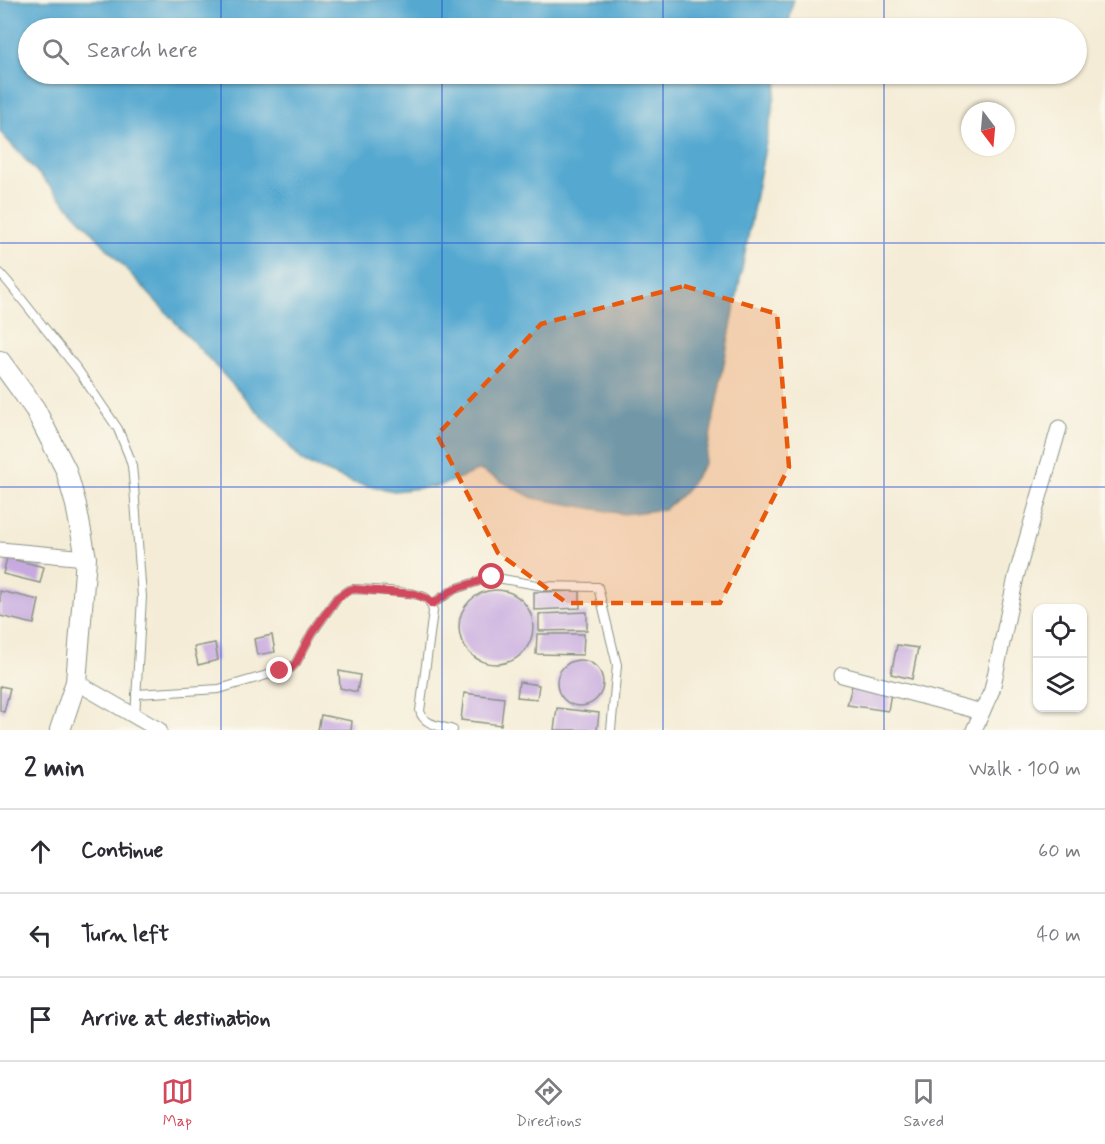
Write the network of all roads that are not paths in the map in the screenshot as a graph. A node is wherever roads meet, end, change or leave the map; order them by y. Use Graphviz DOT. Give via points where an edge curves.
graph roads {
  1 [pos="0,273"];
  2 [pos="0,361"];
  3 [pos="1059,428"];
  4 [pos="0,550"];
  5 [pos="86,558"];
  6 [pos="432,604"];
  7 [pos="842,675"];
  8 [pos="76,682"];
  9 [pos="136,694"];
  10 [pos="982,712"];
  11 [pos="132,723"];
  12 [pos="60,730"];
  13 [pos="159,730"];
  14 [pos="453,730"];
  15 [pos="611,730"];
  16 [pos="974,730"];
  1 -- 9 [label="lane" via="78,370 118,429 129,456 142,597"];
  2 -- 5 [label="street" via="35,409 66,470"];
  3 -- 10 [label="street" via="1016,577 993,690"];
  4 -- 5 [label="street"];
  5 -- 8 [label="street"];
  6 -- 9 [label="lane" via="415,594 353,589 337,598 291,668 219,689"];
  6 -- 14 [label="lane" via="420,711 426,722"];
  6 -- 15 [label="lane" via="455,589 492,577 543,586 598,587 617,665"];
  7 -- 10 [label="street"];
  8 -- 11 [label="street"];
  8 -- 12 [label="street"];
  9 -- 11 [label="lane"];
  10 -- 16 [label="street"];
  11 -- 13 [label="street"];
}
